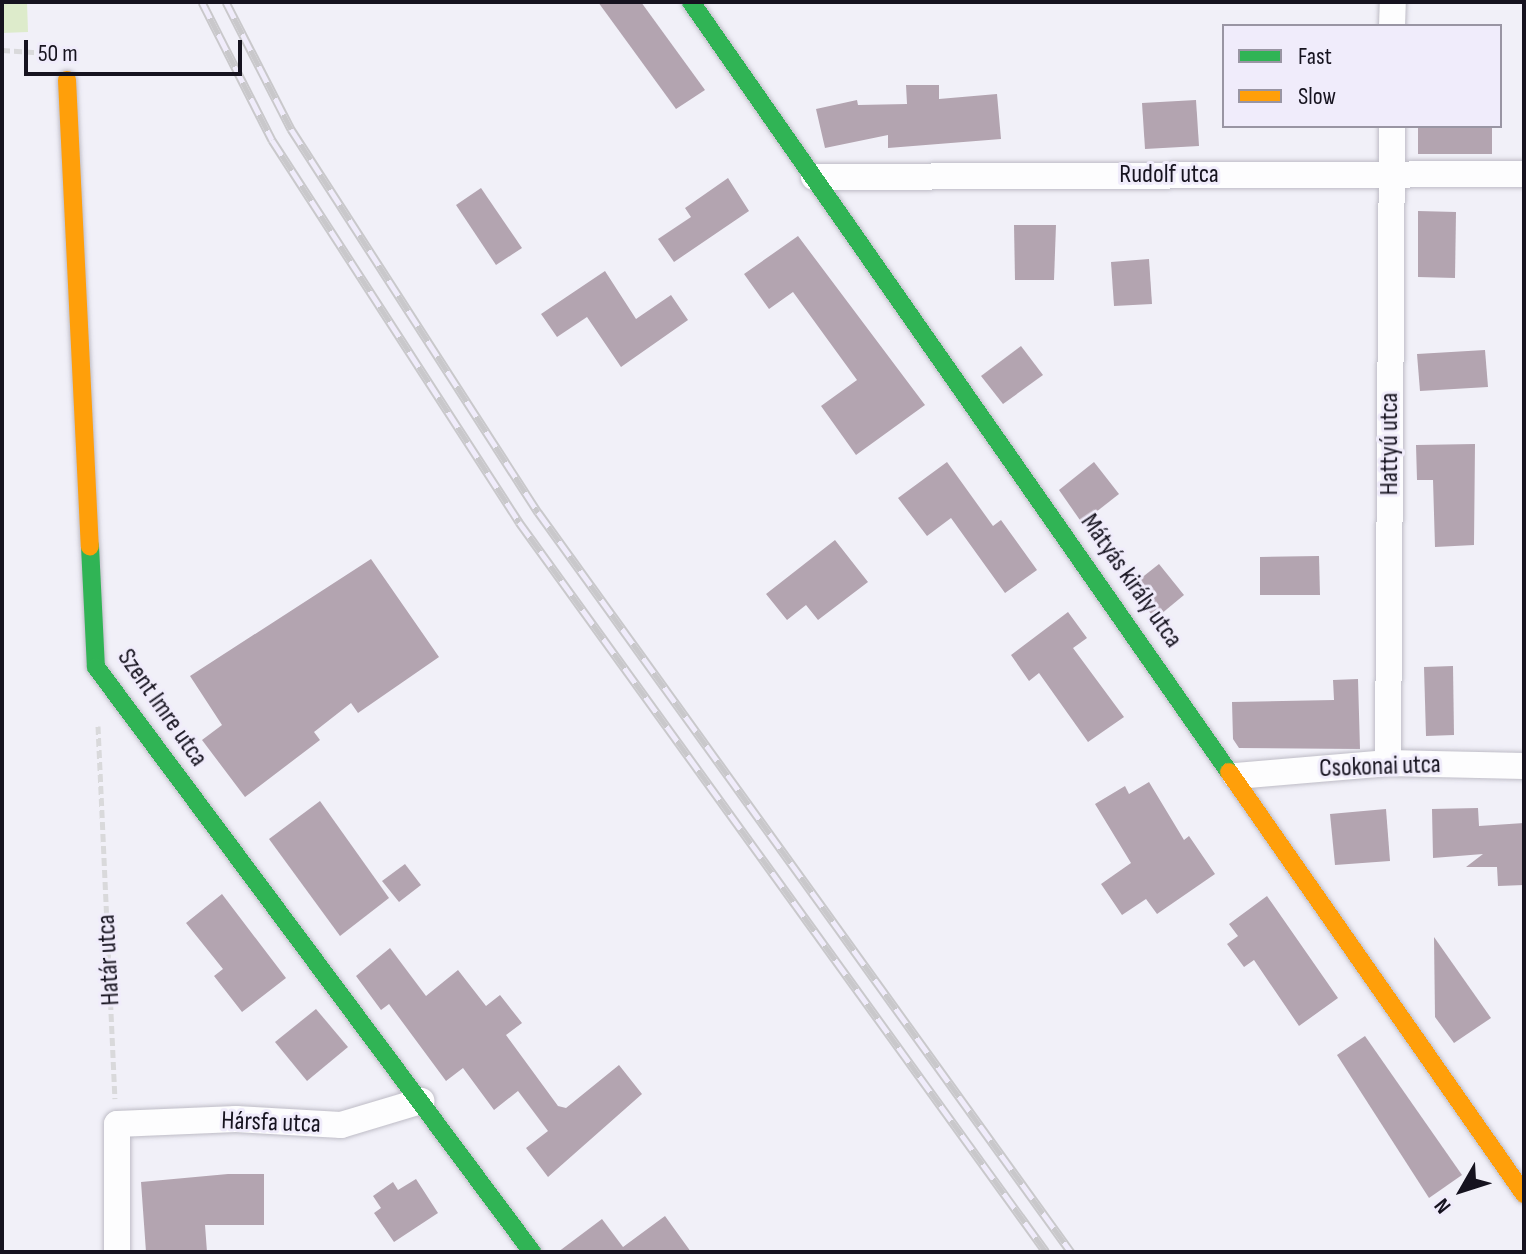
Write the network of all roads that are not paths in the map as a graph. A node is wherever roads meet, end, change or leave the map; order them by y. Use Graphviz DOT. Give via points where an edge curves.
graph roads {
  1 [pos="691,2"];
  2 [pos="1393,2"];
  3 [pos="1392,24"];
  4 [pos="67,80"];
  5 [pos="1392,128"];
  6 [pos="1391,173"];
  7 [pos="1524,174"];
  8 [pos="814,177"];
  9 [pos="1388,763"];
  10 [pos="1524,766"];
  11 [pos="1236,776"];
  12 [pos="421,1101"];
  13 [pos="1524,1194"];
  14 [pos="117,1252"];
  15 [pos="532,1252"];
  1 -- 8 [label="street, Mátyás király utca"];
  2 -- 3 [label="street"];
  4 -- 12 [label="street, Szent Imre utca" via="96,667"];
  5 -- 6 [label="street, Hattyú utca"];
  6 -- 7 [label="street, Rudolf utca"];
  6 -- 8 [label="street, Rudolf utca"];
  6 -- 9 [label="street, Hattyú utca"];
  8 -- 11 [label="street, Mátyás király utca"];
  9 -- 10 [label="street, Csokonai utca"];
  9 -- 11 [label="street, Csokonai utca"];
  11 -- 13 [label="street, Mátyás király utca"];
  12 -- 14 [label="street, Hársfa utca" via="341,1125 236,1119 117,1124"];
  12 -- 15 [label="street, Szent Imre utca"];
}
